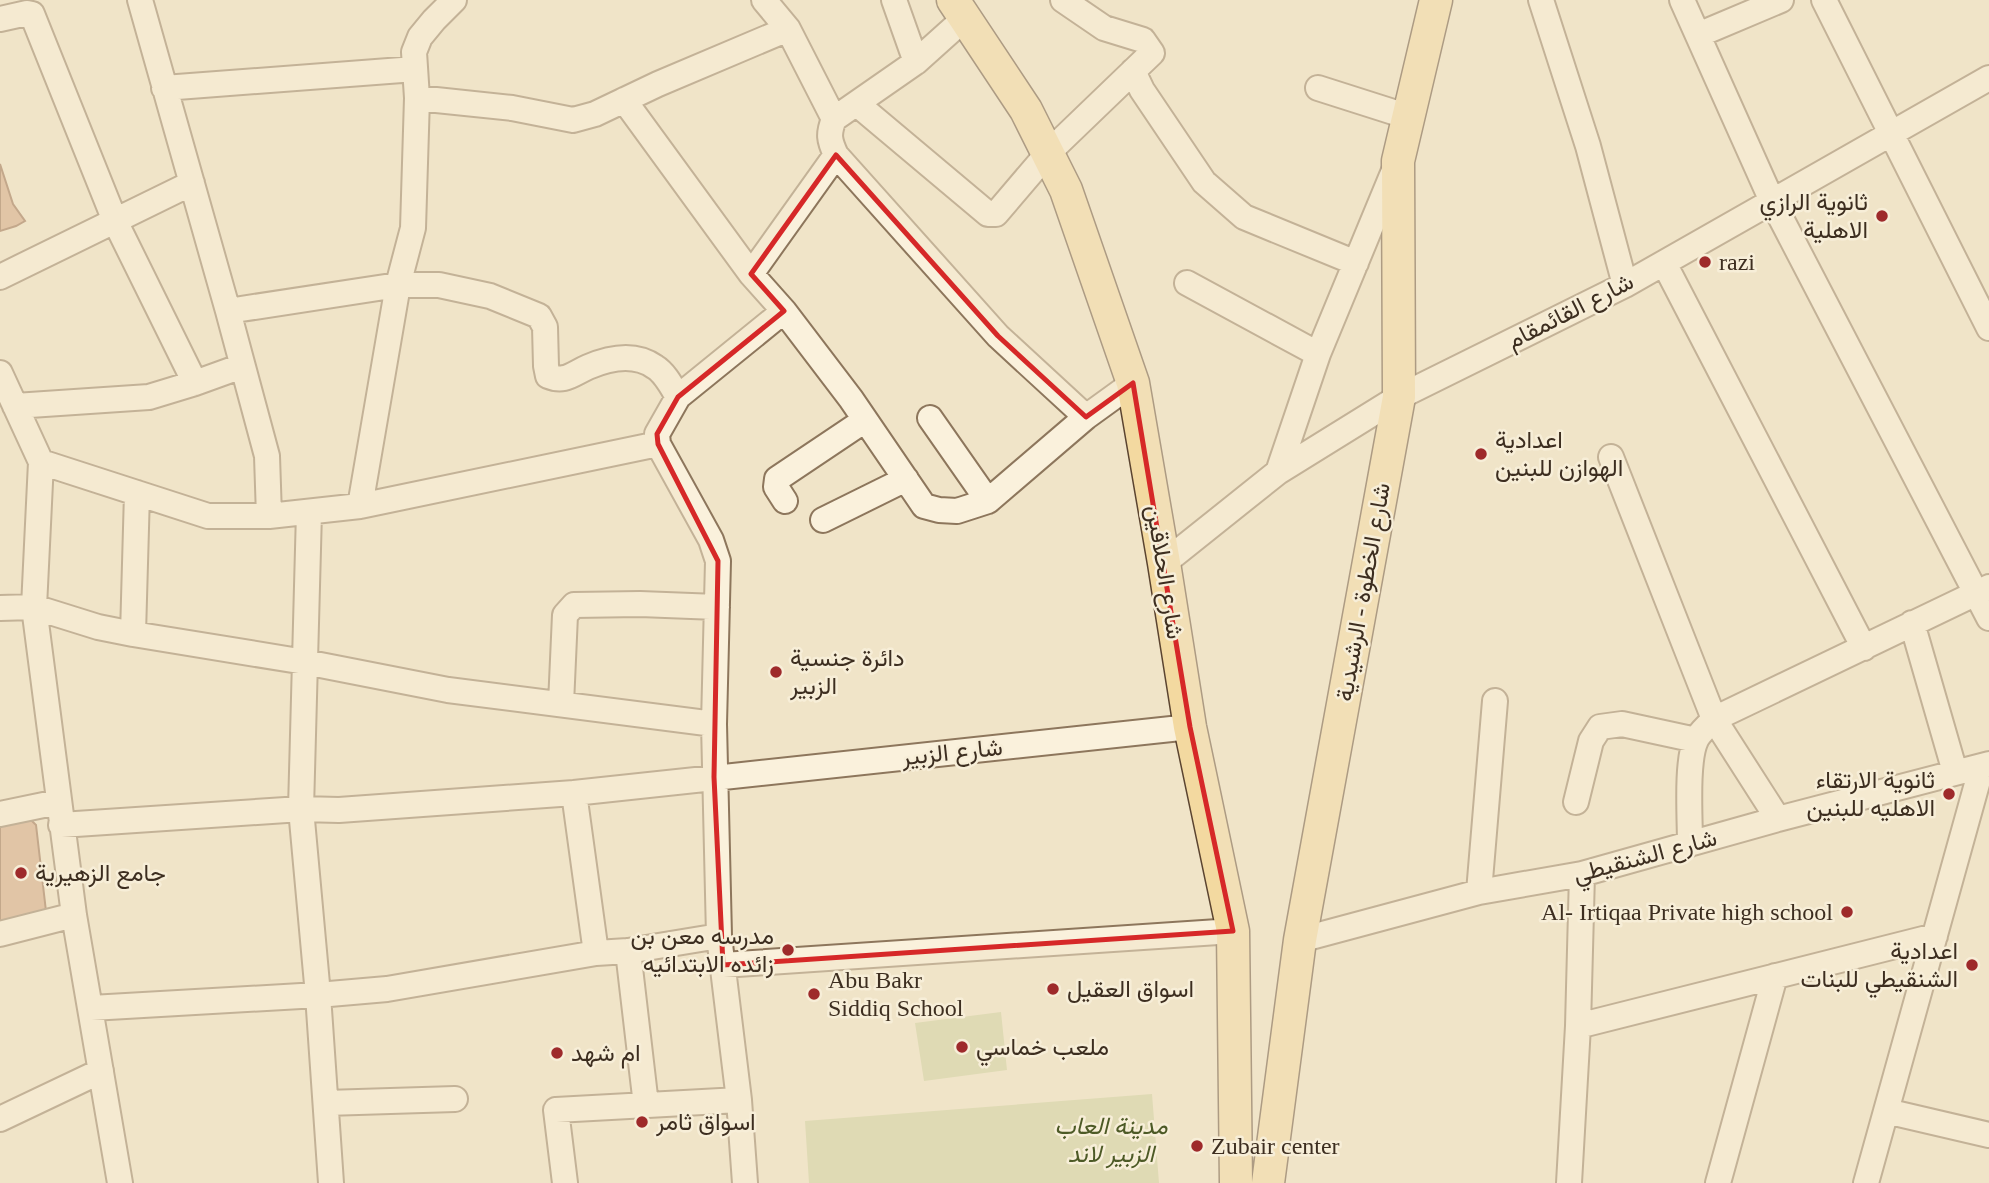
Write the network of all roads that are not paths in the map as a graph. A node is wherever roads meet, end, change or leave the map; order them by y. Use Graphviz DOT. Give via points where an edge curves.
graph roads {
  1 [pos="140,0"];
  2 [pos="454,0"];
  3 [pos="764,0"];
  4 [pos="894,0"];
  5 [pos="1063,0"];
  6 [pos="1436,0"];
  7 [pos="1541,0"];
  8 [pos="1682,0"];
  9 [pos="1781,0"];
  10 [pos="1824,0"];
  11 [pos="959,9"];
  12 [pos="0,19"];
  13 [pos="788,29"];
  14 [pos="1698,35"];
  15 [pos="916,62"];
  16 [pos="415,69"];
  17 [pos="1133,71"];
  18 [pos="1989,78"];
  19 [pos="164,88"];
  20 [pos="1318,88"];
  21 [pos="417,98"];
  22 [pos="624,100"];
  23 [pos="857,104"];
  24 [pos="1409,117"];
  25 [pos="834,119"];
  26 [pos="1891,133"];
  27 [pos="1048,153"];
  28 [pos="835,155"];
  29 [pos="1398,161"];
  30 [pos="192,183"];
  31 [pos="1772,201"];
  32 [pos="115,221"];
  33 [pos="1356,262"];
  34 [pos="1664,263"];
  35 [pos="751,274"];
  36 [pos="0,277"];
  37 [pos="1187,283"];
  38 [pos="398,285"];
  39 [pos="1625,285"];
  40 [pos="228,311"];
  41 [pos="784,311"];
  42 [pos="1989,328"];
  43 [pos="1318,354"];
  44 [pos="242,366"];
  45 [pos="0,373"];
  46 [pos="195,383"];
  47 [pos="1133,383"];
  48 [pos="678,397"];
  49 [pos="1399,397"];
  50 [pos="15,406"];
  51 [pos="1086,417"];
  52 [pos="930,418"];
  53 [pos="865,420"];
  54 [pos="657,444"];
  55 [pos="1611,457"];
  56 [pos="41,462"];
  57 [pos="1278,472"];
  58 [pos="906,479"];
  59 [pos="137,493"];
  60 [pos="785,501"];
  61 [pos="988,501"];
  62 [pos="360,506"];
  63 [pos="309,512"];
  64 [pos="269,516"];
  65 [pos="822,520"];
  66 [pos="1164,563"];
  67 [pos="1983,590"];
  68 [pos="34,607"];
  69 [pos="717,607"];
  70 [pos="0,608"];
  71 [pos="1989,618"];
  72 [pos="1912,623"];
  73 [pos="133,634"];
  74 [pos="1864,648"];
  75 [pos="305,662"];
  76 [pos="1495,701"];
  77 [pos="561,704"];
  78 [pos="1714,719"];
  79 [pos="713,724"];
  80 [pos="1190,727"];
  81 [pos="1696,740"];
  82 [pos="1985,765"];
  83 [pos="1955,772"];
  84 [pos="714,777"];
  85 [pos="574,793"];
  86 [pos="1576,802"];
  87 [pos="302,809"];
  88 [pos="59,813"];
  89 [pos="0,814"];
  90 [pos="1778,819"];
  91 [pos="1690,844"];
  92 [pos="1582,874"];
  93 [pos="1479,892"];
  94 [pos="74,915"];
  95 [pos="1233,931"];
  96 [pos="0,934"];
  97 [pos="719,936"];
  98 [pos="1935,936"];
  99 [pos="1300,940"];
  100 [pos="628,951"];
  101 [pos="596,953"];
  102 [pos="723,965"];
  103 [pos="1775,976"];
  104 [pos="318,995"];
  105 [pos="91,1008"];
  106 [pos="1578,1026"];
  107 [pos="101,1071"];
  108 [pos="455,1099"];
  109 [pos="738,1100"];
  110 [pos="326,1103"];
  111 [pos="646,1105"];
  112 [pos="1886,1111"];
  113 [pos="0,1119"];
  114 [pos="1989,1135"];
  115 [pos="120,1183"];
  116 [pos="331,1183"];
  117 [pos="565,1183"];
  118 [pos="745,1183"];
  119 [pos="1236,1183"];
  120 [pos="1268,1183"];
  121 [pos="1569,1183"];
  122 [pos="1718,1183"];
  123 [pos="1866,1183"];
  1 -- 19 [label="street"];
  2 -- 16 [label="street" via="420,37 414,52"];
  3 -- 13 [label="street"];
  4 -- 15 [label="street"];
  5 -- 17 [label="street" via="1104,28 1143,40 1152,53"];
  6 -- 24 [label="main road, شارع الخطوة - الرشيدية"];
  7 -- 39 [label="street" via="1588,146"];
  8 -- 14 [label="street"];
  9 -- 14 [label="street"];
  10 -- 26 [label="street"];
  11 -- 15 [label="street"];
  11 -- 27 [label="main road, شارع الحلاقين" via="1026,110"];
  12 -- 32 [label="street" via="32,14"];
  13 -- 22 [label="street"];
  13 -- 25 [label="street"];
  14 -- 31 [label="street"];
  15 -- 23 [label="street"];
  16 -- 19 [label="street"];
  16 -- 21 [label="street"];
  17 -- 27 [label="street"];
  17 -- 33 [label="street" via="1204,182 1244,217"];
  18 -- 26 [label="street, شارع القائمقام"];
  19 -- 30 [label="street"];
  20 -- 24 [label="street"];
  21 -- 22 [label="street" via="573,120"];
  21 -- 38 [label="street" via="413,228"];
  22 -- 35 [label="street"];
  23 -- 25 [label="street"];
  23 -- 27 [label="street" via="988,214 1004,207"];
  24 -- 29 [label="main road, شارع الخطوة - الرشيدية"];
  25 -- 28 [label="street" via="828,133"];
  26 -- 31 [label="street, شارع القائمقام"];
  26 -- 42 [label="street"];
  27 -- 47 [label="main road, شارع الحلاقين" via="1066,190"];
  28 -- 35 [label="street"];
  28 -- 51 [label="street" via="998,336"];
  29 -- 33 [label="street"];
  29 -- 49 [label="main road, شارع الخطوة - الرشيدية"];
  30 -- 32 [label="street"];
  30 -- 40 [label="street"];
  31 -- 34 [label="street, شارع القائمقام"];
  31 -- 67 [label="street"];
  32 -- 36 [label="street"];
  32 -- 46 [label="street"];
  33 -- 43 [label="street"];
  34 -- 39 [label="street, شارع القائمقام"];
  34 -- 74 [label="street"];
  35 -- 41 [label="street"];
  37 -- 43 [label="street"];
  38 -- 40 [label="street"];
  38 -- 48 [label="street" via="439,285 490,296 539,316 545,327 548,376 567,379 621,357 640,360 657,367"];
  38 -- 62 [label="street"];
  39 -- 49 [label="street, شارع القائمقام"];
  40 -- 44 [label="street"];
  41 -- 48 [label="street"];
  41 -- 53 [label="street"];
  43 -- 57 [label="street"];
  44 -- 46 [label="street"];
  44 -- 64 [label="street" via="267,456"];
  45 -- 50 [label="street"];
  46 -- 50 [label="street" via="149,397"];
  47 -- 51 [label="street"];
  47 -- 66 [label="main road, شارع الحلاقين"];
  48 -- 54 [label="street" via="657,434"];
  49 -- 57 [label="street, شارع القائمقام"];
  49 -- 99 [label="main road, شارع الخطوة - الرشيدية"];
  50 -- 56 [label="street"];
  51 -- 61 [label="street"];
  52 -- 61 [label="street"];
  53 -- 58 [label="street"];
  53 -- 60 [label="street" via="777,479 776,488"];
  54 -- 62 [label="street"];
  54 -- 69 [label="street" via="711,540 718,561"];
  55 -- 78 [label="street"];
  56 -- 59 [label="street"];
  56 -- 68 [label="street"];
  57 -- 66 [label="street, شارع القائمقام"];
  58 -- 61 [label="street" via="924,506 957,511"];
  58 -- 65 [label="street"];
  59 -- 64 [label="street" via="208,516"];
  59 -- 73 [label="street"];
  62 -- 63 [label="street"];
  63 -- 64 [label="street"];
  63 -- 75 [label="street"];
  66 -- 80 [label="main road, شارع الحلاقين"];
  67 -- 71 [label="street"];
  67 -- 72 [label="street"];
  68 -- 70 [label="street"];
  68 -- 73 [label="street"];
  68 -- 88 [label="street"];
  69 -- 77 [label="street" via="575,605 565,615"];
  69 -- 79 [label="street"];
  72 -- 74 [label="street"];
  72 -- 83 [label="street"];
  73 -- 75 [label="street"];
  74 -- 78 [label="street"];
  75 -- 77 [label="street" via="448,690"];
  75 -- 87 [label="street"];
  76 -- 93 [label="street"];
  77 -- 79 [label="street"];
  78 -- 81 [label="street"];
  78 -- 90 [label="street"];
  79 -- 84 [label="street"];
  80 -- 84 [label="street, شارع الزبير"];
  80 -- 95 [label="main road, شارع الحلاقين"];
  81 -- 86 [label="street" via="1622,724 1600,727 1591,741"];
  81 -- 91 [label="street" via="1690,782"];
  82 -- 83 [label="street, شارع الشنقيطي"];
  82 -- 98 [label="street"];
  83 -- 90 [label="street, شارع الشنقيطي"];
  84 -- 85 [label="street, شارع الزبير"];
  84 -- 97 [label="street"];
  85 -- 87 [label="street, شارع الزبير"];
  85 -- 101 [label="street"];
  87 -- 88 [label="street, شارع الزبير"];
  87 -- 104 [label="street"];
  88 -- 89 [label="street, شارع الزبير"];
  88 -- 94 [label="street"];
  90 -- 91 [label="street, شارع الشنقيطي"];
  91 -- 92 [label="street, شارع الشنقيطي"];
  92 -- 93 [label="street, شارع الشنقيطي"];
  92 -- 106 [label="street"];
  93 -- 99 [label="street, شارع الشنقيطي"];
  94 -- 96 [label="street"];
  94 -- 105 [label="street"];
  95 -- 102 [label="street"];
  95 -- 119 [label="main road, شارع الحلاقين"];
  97 -- 100 [label="street"];
  97 -- 102 [label="street"];
  98 -- 103 [label="street"];
  98 -- 112 [label="street"];
  99 -- 120 [label="main road, شارع الخطوة - الرشيدية"];
  100 -- 101 [label="street"];
  100 -- 111 [label="street"];
  101 -- 104 [label="street" via="387,989"];
  102 -- 109 [label="street"];
  103 -- 106 [label="street"];
  103 -- 122 [label="street"];
  104 -- 105 [label="street"];
  104 -- 110 [label="street"];
  105 -- 107 [label="street"];
  106 -- 121 [label="street"];
  107 -- 113 [label="street"];
  107 -- 115 [label="street"];
  108 -- 110 [label="street"];
  109 -- 111 [label="street"];
  109 -- 118 [label="street"];
  110 -- 116 [label="street"];
  111 -- 117 [label="street" via="556,1110"];
  112 -- 114 [label="street"];
  112 -- 123 [label="street"];
}
